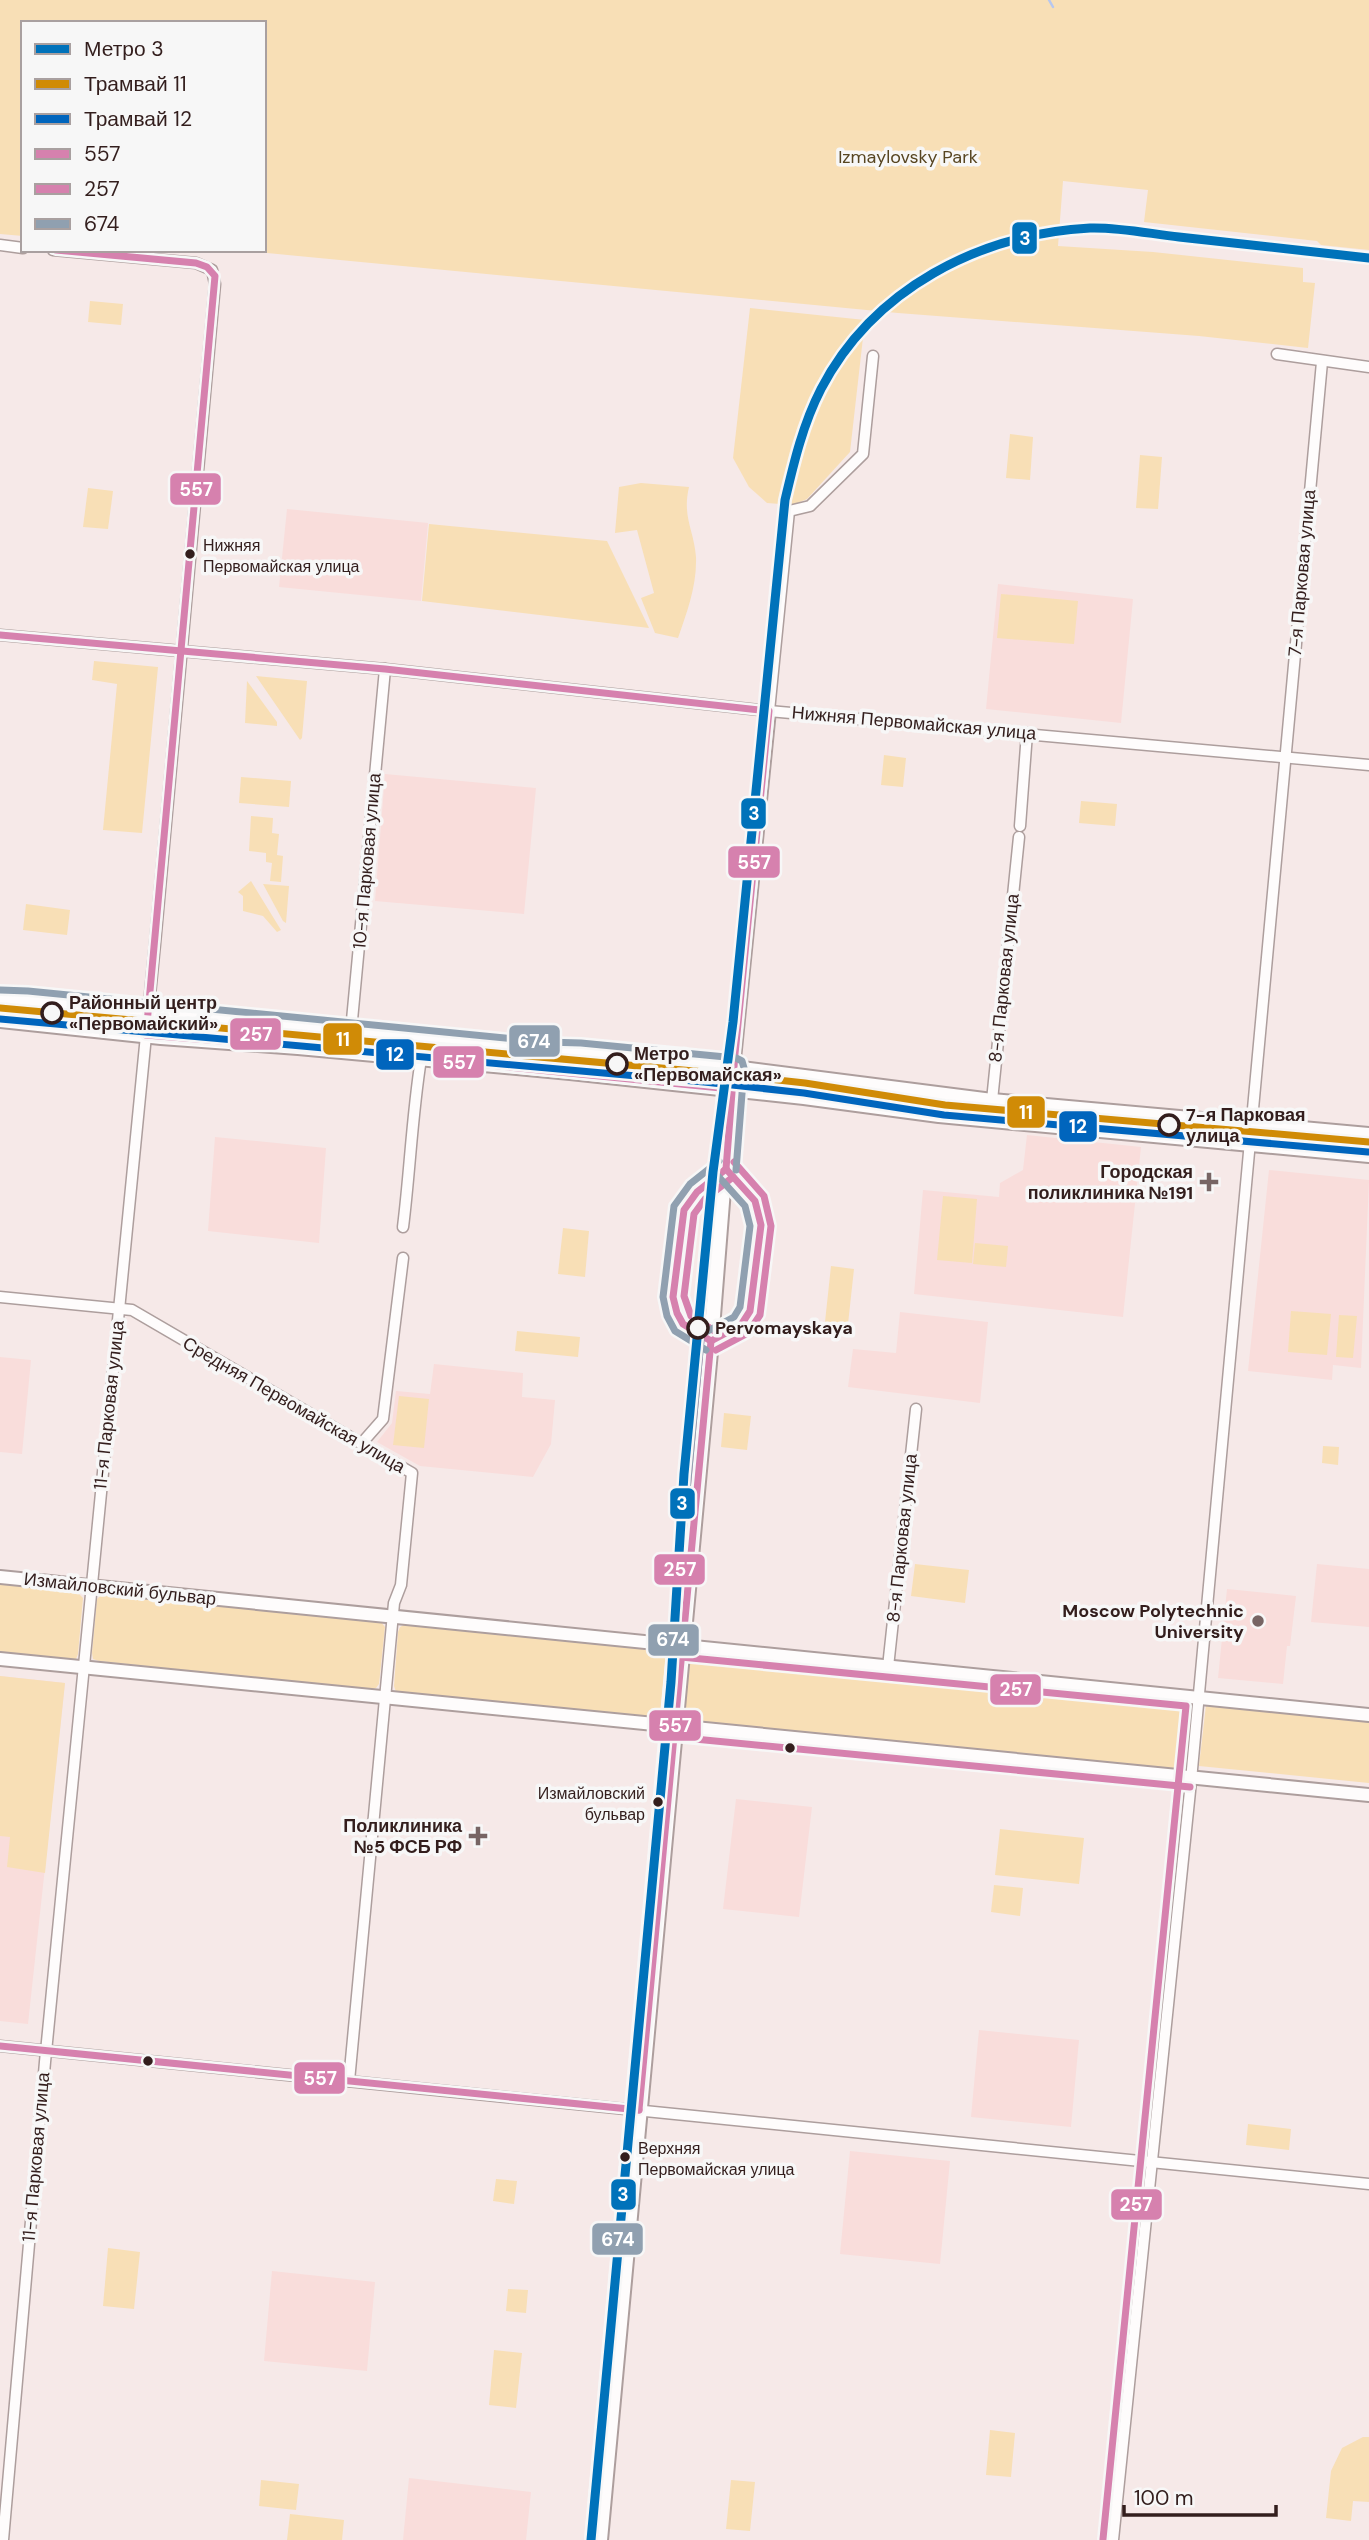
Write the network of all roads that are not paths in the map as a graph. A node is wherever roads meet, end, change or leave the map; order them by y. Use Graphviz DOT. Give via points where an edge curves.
graph roads {
  1 [pos="0,246"];
  2 [pos="21,247"];
  3 [pos="77,252"];
  4 [pos="1277,354"];
  5 [pos="873,356"];
  6 [pos="1322,362"];
  7 [pos="1369,367"];
  8 [pos="0,635"];
  9 [pos="182,651"];
  10 [pos="385,669"];
  11 [pos="769,711"];
  12 [pos="1027,733"];
  13 [pos="1285,757"];
  14 [pos="1369,765"];
  15 [pos="0,1001"];
  16 [pos="148,1012"];
  17 [pos="0,1020"];
  18 [pos="351,1034"];
  19 [pos="146,1035"];
  20 [pos="349,1052"];
  21 [pos="421,1059"];
  22 [pos="734,1068"];
  23 [pos="731,1089"];
  24 [pos="992,1101"];
  25 [pos="990,1120"];
  26 [pos="1250,1124"];
  27 [pos="1369,1135"];
  28 [pos="1248,1144"];
  29 [pos="1369,1156"];
  30 [pos="403,1227"];
  31 [pos="403,1258"];
  32 [pos="0,1297"];
  33 [pos="119,1308"];
  34 [pos="916,1409"];
  35 [pos="361,1444"];
  36 [pos="0,1577"];
  37 [pos="91,1586"];
  38 [pos="393,1616"];
  39 [pos="682,1647"];
  40 [pos="0,1659"];
  41 [pos="83,1667"];
  42 [pos="888,1667"];
  43 [pos="386,1697"];
  44 [pos="1198,1697"];
  45 [pos="1369,1715"];
  46 [pos="675,1727"];
  47 [pos="1191,1777"];
  48 [pos="1369,1795"];
  49 [pos="0,2046"];
  50 [pos="46,2050"];
  51 [pos="349,2081"];
  52 [pos="639,2110"];
  53 [pos="1153,2162"];
  54 [pos="1369,2184"];
  55 [pos="3,2540"];
  56 [pos="600,2540"];
  57 [pos="1112,2540"];
  1 -- 2 [label="street"];
  3 -- 9 [label="street, 11-я Парковая улица" via="196,262 212,270 213,310"];
  4 -- 6 [label="street"];
  5 -- 11 [label="street" via="863,454 810,506 789,511"];
  6 -- 7 [label="street"];
  6 -- 13 [label="street, 7-я Парковая улица"];
  8 -- 9 [label="street, Нижняя Первомайская улица"];
  9 -- 10 [label="street, Нижняя Первомайская улица"];
  9 -- 16 [label="street, 11-я Парковая улица"];
  10 -- 11 [label="street, Нижняя Первомайская улица"];
  10 -- 18 [label="street, 10-я Парковая улица"];
  11 -- 12 [label="street, Нижняя Первомайская улица"];
  11 -- 22 [label="street"];
  12 -- 13 [label="street, Нижняя Первомайская улица"];
  12 -- 24 [label="street, 8-я Парковая улица"];
  13 -- 14 [label="street, Нижняя Первомайская улица"];
  13 -- 26 [label="street, 7-я Парковая улица"];
  15 -- 16 [label="main road"];
  16 -- 18 [label="main road"];
  16 -- 19 [label="street, 11-я Парковая улица"];
  17 -- 19 [label="main road"];
  18 -- 20 [label="street, 10-я Парковая улица"];
  18 -- 22 [label="main road"];
  19 -- 20 [label="main road"];
  19 -- 33 [label="street, 11-я Парковая улица"];
  20 -- 21 [label="main road"];
  21 -- 23 [label="main road"];
  21 -- 30 [label="street"];
  22 -- 23 [label="street"];
  22 -- 24 [label="main road"];
  23 -- 25 [label="main road"];
  23 -- 39 [label="main road"];
  24 -- 25 [label="street, 8-я Парковая улица"];
  24 -- 26 [label="main road"];
  25 -- 28 [label="main road"];
  26 -- 27 [label="main road"];
  26 -- 28 [label="street, 7-я Парковая улица"];
  28 -- 29 [label="main road"];
  28 -- 44 [label="street, 7-я Парковая улица"];
  31 -- 35 [label="street" via="383,1419"];
  32 -- 33 [label="street, Средняя Первомайская улица"];
  33 -- 35 [label="street, Средняя Первомайская улица" via="132,1310"];
  33 -- 37 [label="street, 11-я Парковая улица"];
  34 -- 42 [label="street, 8-я Парковая улица"];
  35 -- 38 [label="street, Средняя Первомайская улица" via="412,1474 401,1585"];
  36 -- 37 [label="street, Измайловский бульвар"];
  37 -- 38 [label="street, Измайловский бульвар"];
  37 -- 41 [label="street, 11-я Парковая улица"];
  38 -- 39 [label="street, Измайловский бульвар"];
  38 -- 43 [label="street, Средняя Первомайская улица"];
  39 -- 42 [label="street, Измайловский бульвар"];
  39 -- 46 [label="main road"];
  40 -- 41 [label="street"];
  41 -- 43 [label="street"];
  41 -- 50 [label="street, 11-я Парковая улица"];
  42 -- 44 [label="street, Измайловский бульвар"];
  43 -- 46 [label="street"];
  43 -- 51 [label="street"];
  44 -- 45 [label="street, Измайловский бульвар"];
  44 -- 47 [label="street, 7-я Парковая улица"];
  46 -- 47 [label="street"];
  46 -- 52 [label="main road"];
  47 -- 48 [label="street"];
  47 -- 53 [label="street, 7-я Парковая улица"];
  49 -- 50 [label="street"];
  50 -- 51 [label="street"];
  50 -- 55 [label="street, 11-я Парковая улица"];
  51 -- 52 [label="street"];
  52 -- 53 [label="street"];
  52 -- 56 [label="main road"];
  53 -- 54 [label="street"];
  53 -- 57 [label="street, 7-я Парковая улица"];
}
